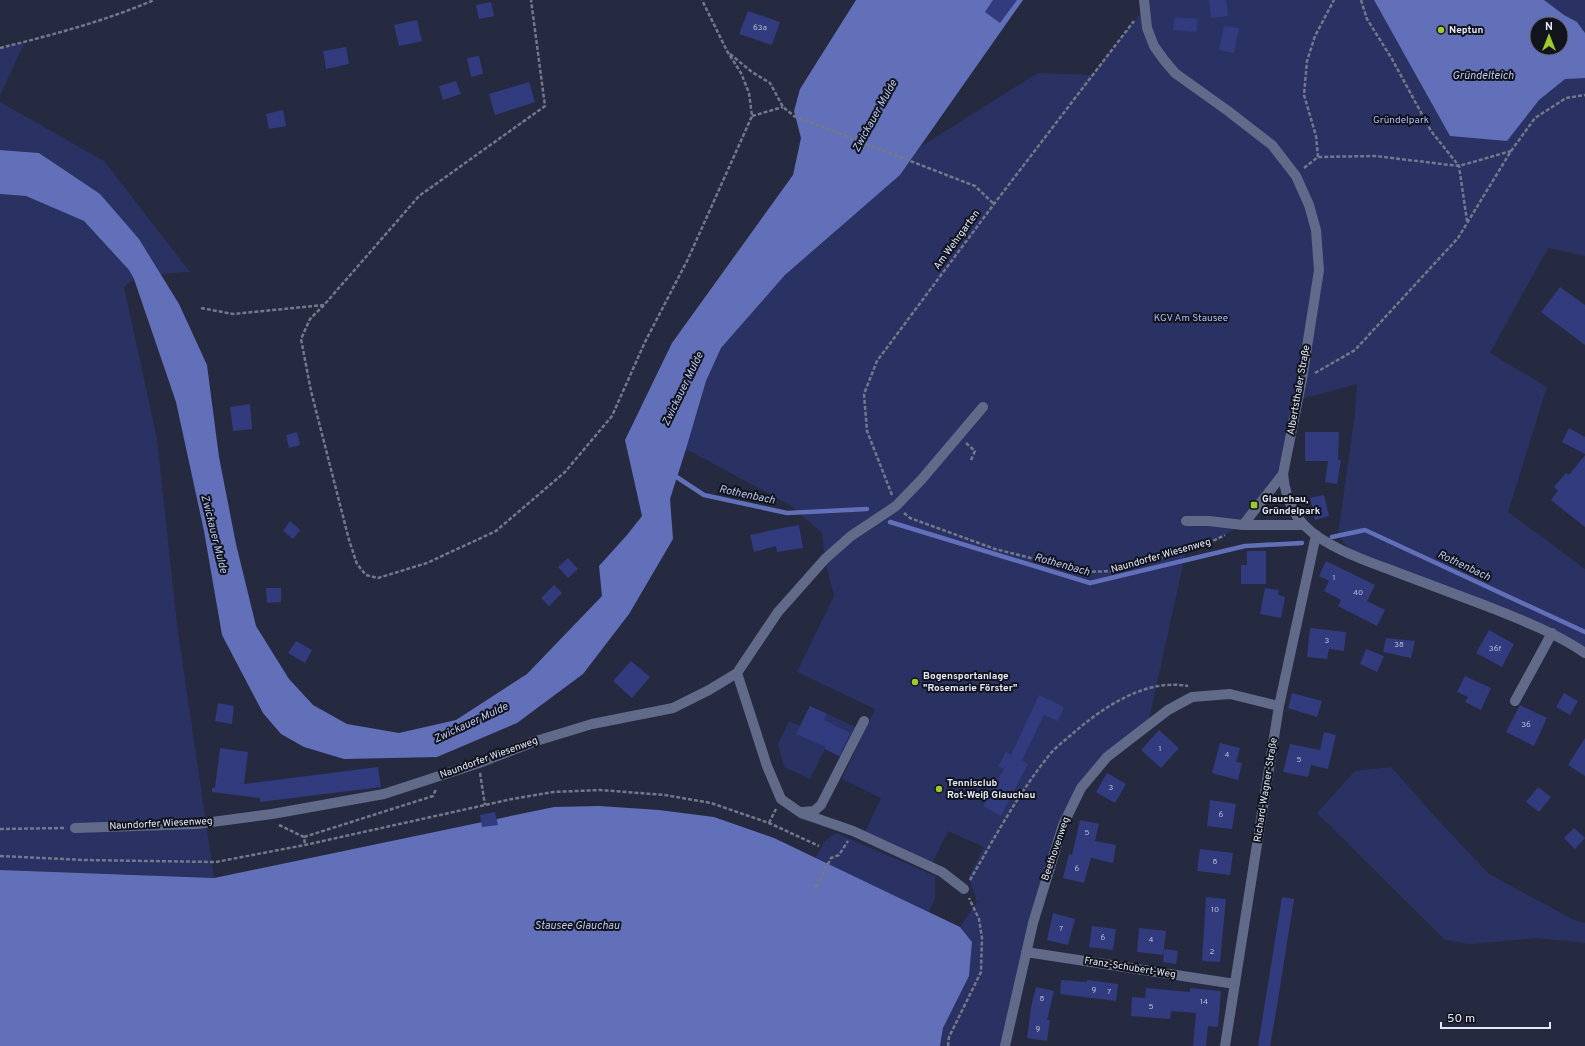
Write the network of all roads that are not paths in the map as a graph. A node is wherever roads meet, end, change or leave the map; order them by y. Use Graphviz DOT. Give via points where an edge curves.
graph roads {
  1 [pos="1144,4"];
  2 [pos="983,407"];
  3 [pos="1283,474"];
  4 [pos="1186,521"];
  5 [pos="1243,525"];
  6 [pos="1304,525"];
  7 [pos="1316,535"];
  8 [pos="1552,632"];
  9 [pos="1585,653"];
  10 [pos="737,673"];
  11 [pos="1515,701"];
  12 [pos="1279,706"];
  13 [pos="864,721"];
  14 [pos="800,813"];
  15 [pos="75,828"];
  16 [pos="964,889"];
  17 [pos="1026,952"];
  18 [pos="1235,984"];
  19 [pos="1005,1046"];
  20 [pos="1225,1046"];
  1 -- 3 [label="street, Albertsthaler Straße" via="1147,28 1154,46 1175,73 1272,145 1296,176 1316,230 1318,270 1315,302"];
  2 -- 10 [label="street, Naundorfer Wiesenweg" via="896,506 851,536 825,559 778,612"];
  3 -- 5 [label="street"];
  3 -- 6 [label="street, Albertsthaler Straße" via="1290,505"];
  4 -- 5 [label="street"];
  5 -- 6 [label="street"];
  6 -- 7 [label="street, Albertsthaler Straße"];
  7 -- 8 [label="street, Albertsthaler Straße" via="1354,556"];
  7 -- 12 [label="street, Richard-Wagner-Straße"];
  8 -- 9 [label="street, Albertsthaler Straße"];
  8 -- 11 [label="street"];
  10 -- 14 [label="street" via="767,766 781,799"];
  10 -- 15 [label="street, Naundorfer Wiesenweg" via="673,708 592,724 384,794 272,814 197,824"];
  12 -- 17 [label="street, Beethovenweg" via="1230,694 1192,697 1168,710 1107,757 1081,788 1063,825 1032,923"];
  12 -- 18 [label="street, Richard-Wagner-Straße"];
  13 -- 14 [label="street" via="821,805 814,811"];
  14 -- 16 [label="street" via="852,831 942,872"];
  17 -- 18 [label="street, Franz-Schubert-Weg"];
  17 -- 19 [label="street, Beethovenweg"];
  18 -- 20 [label="street, Richard-Wagner-Straße"];
}
